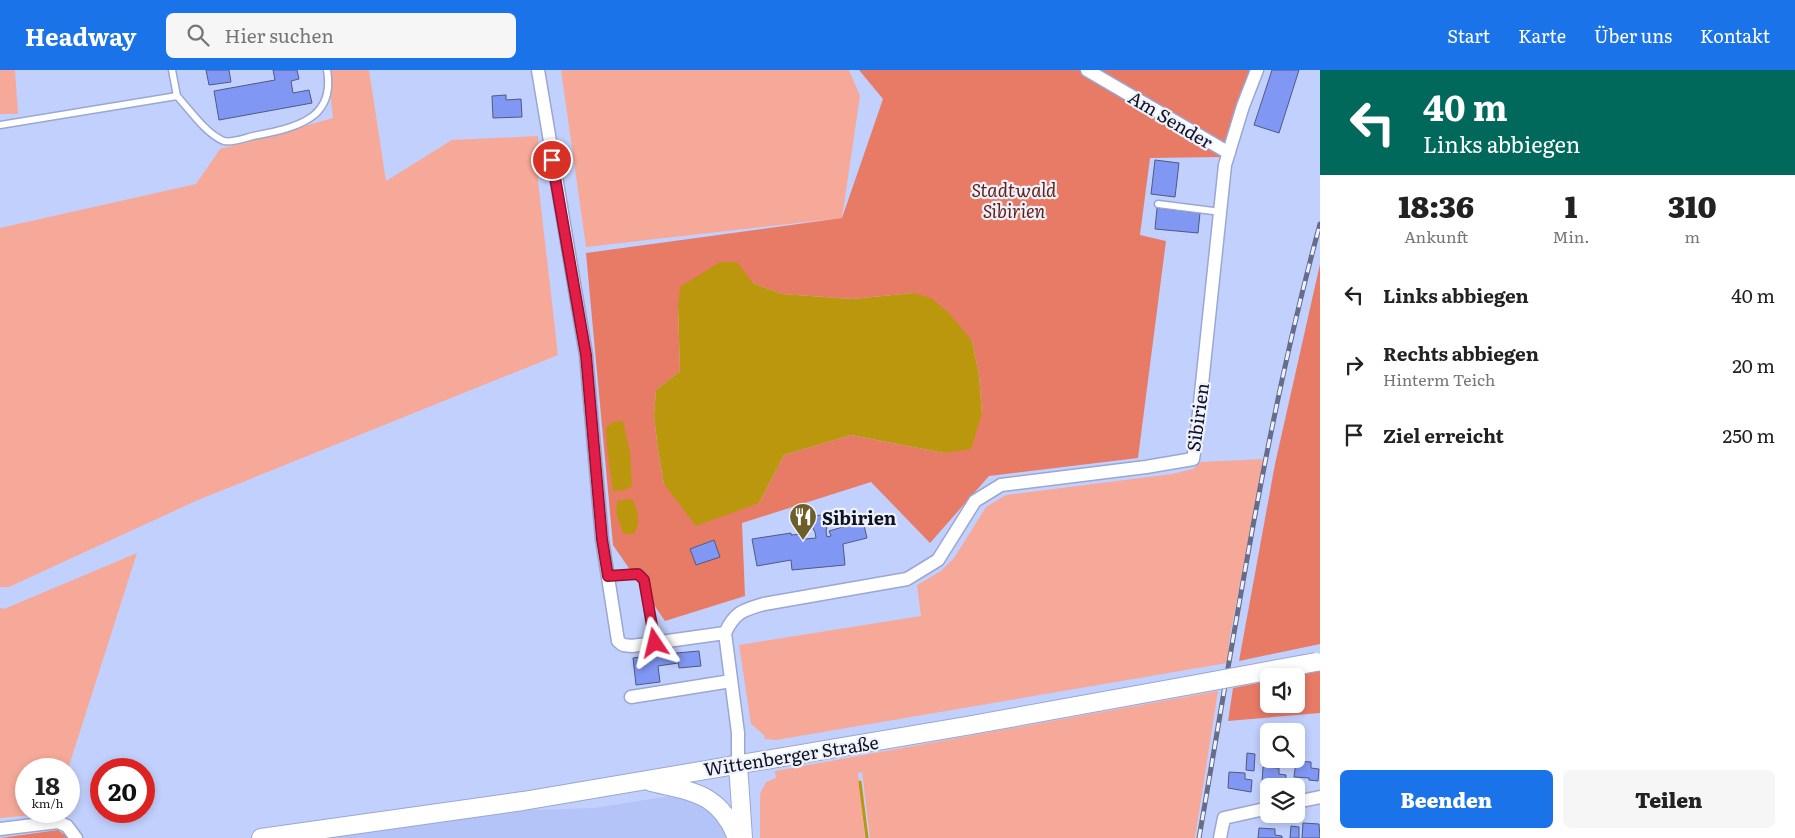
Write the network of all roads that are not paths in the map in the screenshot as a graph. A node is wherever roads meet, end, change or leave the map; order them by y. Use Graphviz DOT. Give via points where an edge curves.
graph roads {
  1 [pos="172,70"];
  2 [pos="327,70"];
  3 [pos="538,70"];
  4 [pos="1087,70"];
  5 [pos="1257,70"];
  6 [pos="177,96"];
  7 [pos="0,125"];
  8 [pos="1229,153"];
  9 [pos="1158,204"];
  10 [pos="1220,212"];
  11 [pos="608,576"];
  12 [pos="725,633"];
  13 [pos="655,643"];
  14 [pos="1318,662"];
  15 [pos="731,681"];
  16 [pos="631,697"];
  17 [pos="738,764"];
  18 [pos="644,780"];
  19 [pos="1320,797"];
  20 [pos="1305,800"];
  21 [pos="1260,810"];
  22 [pos="0,829"];
  23 [pos="76,838"];
  24 [pos="261,838"];
  25 [pos="738,838"];
  26 [pos="743,838"];
  27 [pos="1220,838"];
  1 -- 6 [label="lane"];
  2 -- 6 [label="lane" via="327,97 312,118 284,129 226,142 214,136"];
  3 -- 11 [label="street" via="586,355"];
  4 -- 8 [label="street, Am Sender"];
  5 -- 8 [label="street, Sibirien"];
  6 -- 7 [label="lane"];
  8 -- 10 [label="street, Sibirien"];
  9 -- 10 [label="lane"];
  10 -- 12 [label="street, Sibirien" via="1193,459 1001,484 975,501 938,560 907,579 764,604 744,610 731,620"];
  11 -- 13 [label="lane" via="641,575"];
  11 -- 13 [label="street" via="618,641 632,646"];
  12 -- 13 [label="street"];
  12 -- 15 [label="street"];
  14 -- 17 [label="main road, Wittenberger Straße, bridge"];
  15 -- 16 [label="street"];
  15 -- 17 [label="street" via="738,733"];
  17 -- 18 [label="main road, Wittenberger Straße"];
  17 -- 26 [label="main road"];
  18 -- 24 [label="main road, Wittenberger Straße" via="523,801"];
  18 -- 25 [label="main road" via="707,797 725,814"];
  19 -- 20 [label="street"];
  21 -- 27 [label="street" via="1224,818"];
  22 -- 23 [label="street" via="58,822"];
}
